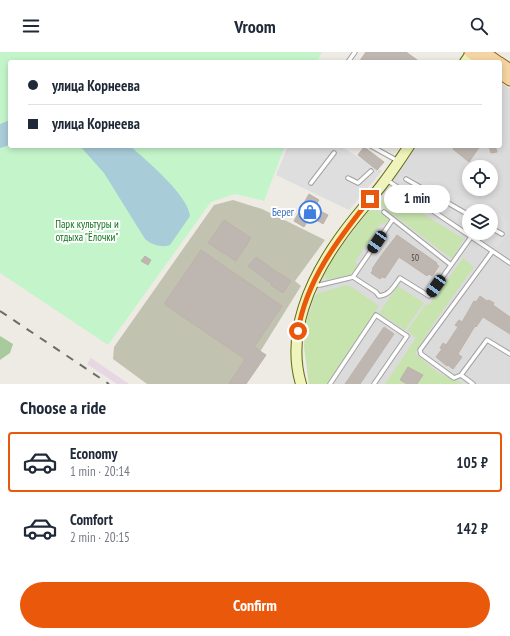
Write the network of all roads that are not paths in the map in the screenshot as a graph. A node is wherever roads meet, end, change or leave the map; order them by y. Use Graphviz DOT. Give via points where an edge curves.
graph roads {
  1 [pos="484,52"];
  2 [pos="469,55"];
  3 [pos="480,60"];
  4 [pos="495,60"];
  5 [pos="504,66"];
  6 [pos="510,80"];
  7 [pos="376,148"];
  8 [pos="408,148"];
  9 [pos="334,153"];
  10 [pos="399,161"];
  11 [pos="371,171"];
  12 [pos="348,178"];
  13 [pos="406,179"];
  14 [pos="386,180"];
  15 [pos="311,182"];
  16 [pos="384,212"];
  17 [pos="462,212"];
  18 [pos="393,219"];
  19 [pos="462,231"];
  20 [pos="498,232"];
  21 [pos="502,234"];
  22 [pos="469,240"];
  23 [pos="475,240"];
  24 [pos="492,252"];
  25 [pos="510,263"];
  26 [pos="451,265"];
  27 [pos="353,277"];
  28 [pos="313,284"];
  29 [pos="510,354"];
  30 [pos="461,376"];
  31 [pos="301,384"];
  32 [pos="330,384"];
  33 [pos="374,384"];
  34 [pos="473,384"];
  1 -- 4 [label="main road"];
  2 -- 3 [label="main road"];
  5 -- 6 [label="main road"];
  7 -- 10 [label="lane"];
  8 -- 10 [label="street"];
  9 -- 15 [label="lane"];
  10 -- 14 [label="street"];
  11 -- 12 [label="lane" via="358,183"];
  13 -- 17 [label="lane"];
  14 -- 19 [label="lane"];
  14 -- 28 [label="street" via="339,238"];
  16 -- 18 [label="lane"];
  18 -- 26 [label="lane"];
  18 -- 27 [label="lane"];
  20 -- 21 [label="lane"];
  22 -- 26 [label="lane"];
  23 -- 24 [label="lane"];
  24 -- 25 [label="lane"];
  24 -- 30 [label="lane" via="420,350 421,354 454,378"];
  26 -- 27 [label="lane" via="429,296 400,278 389,293 379,296"];
  27 -- 28 [label="lane" via="320,285"];
  28 -- 31 [label="street" via="302,310 297,338 296,360"];
  29 -- 30 [label="lane" via="487,340"];
  30 -- 34 [label="lane"];
  32 -- 33 [label="lane" via="376,315 407,336"];
}
